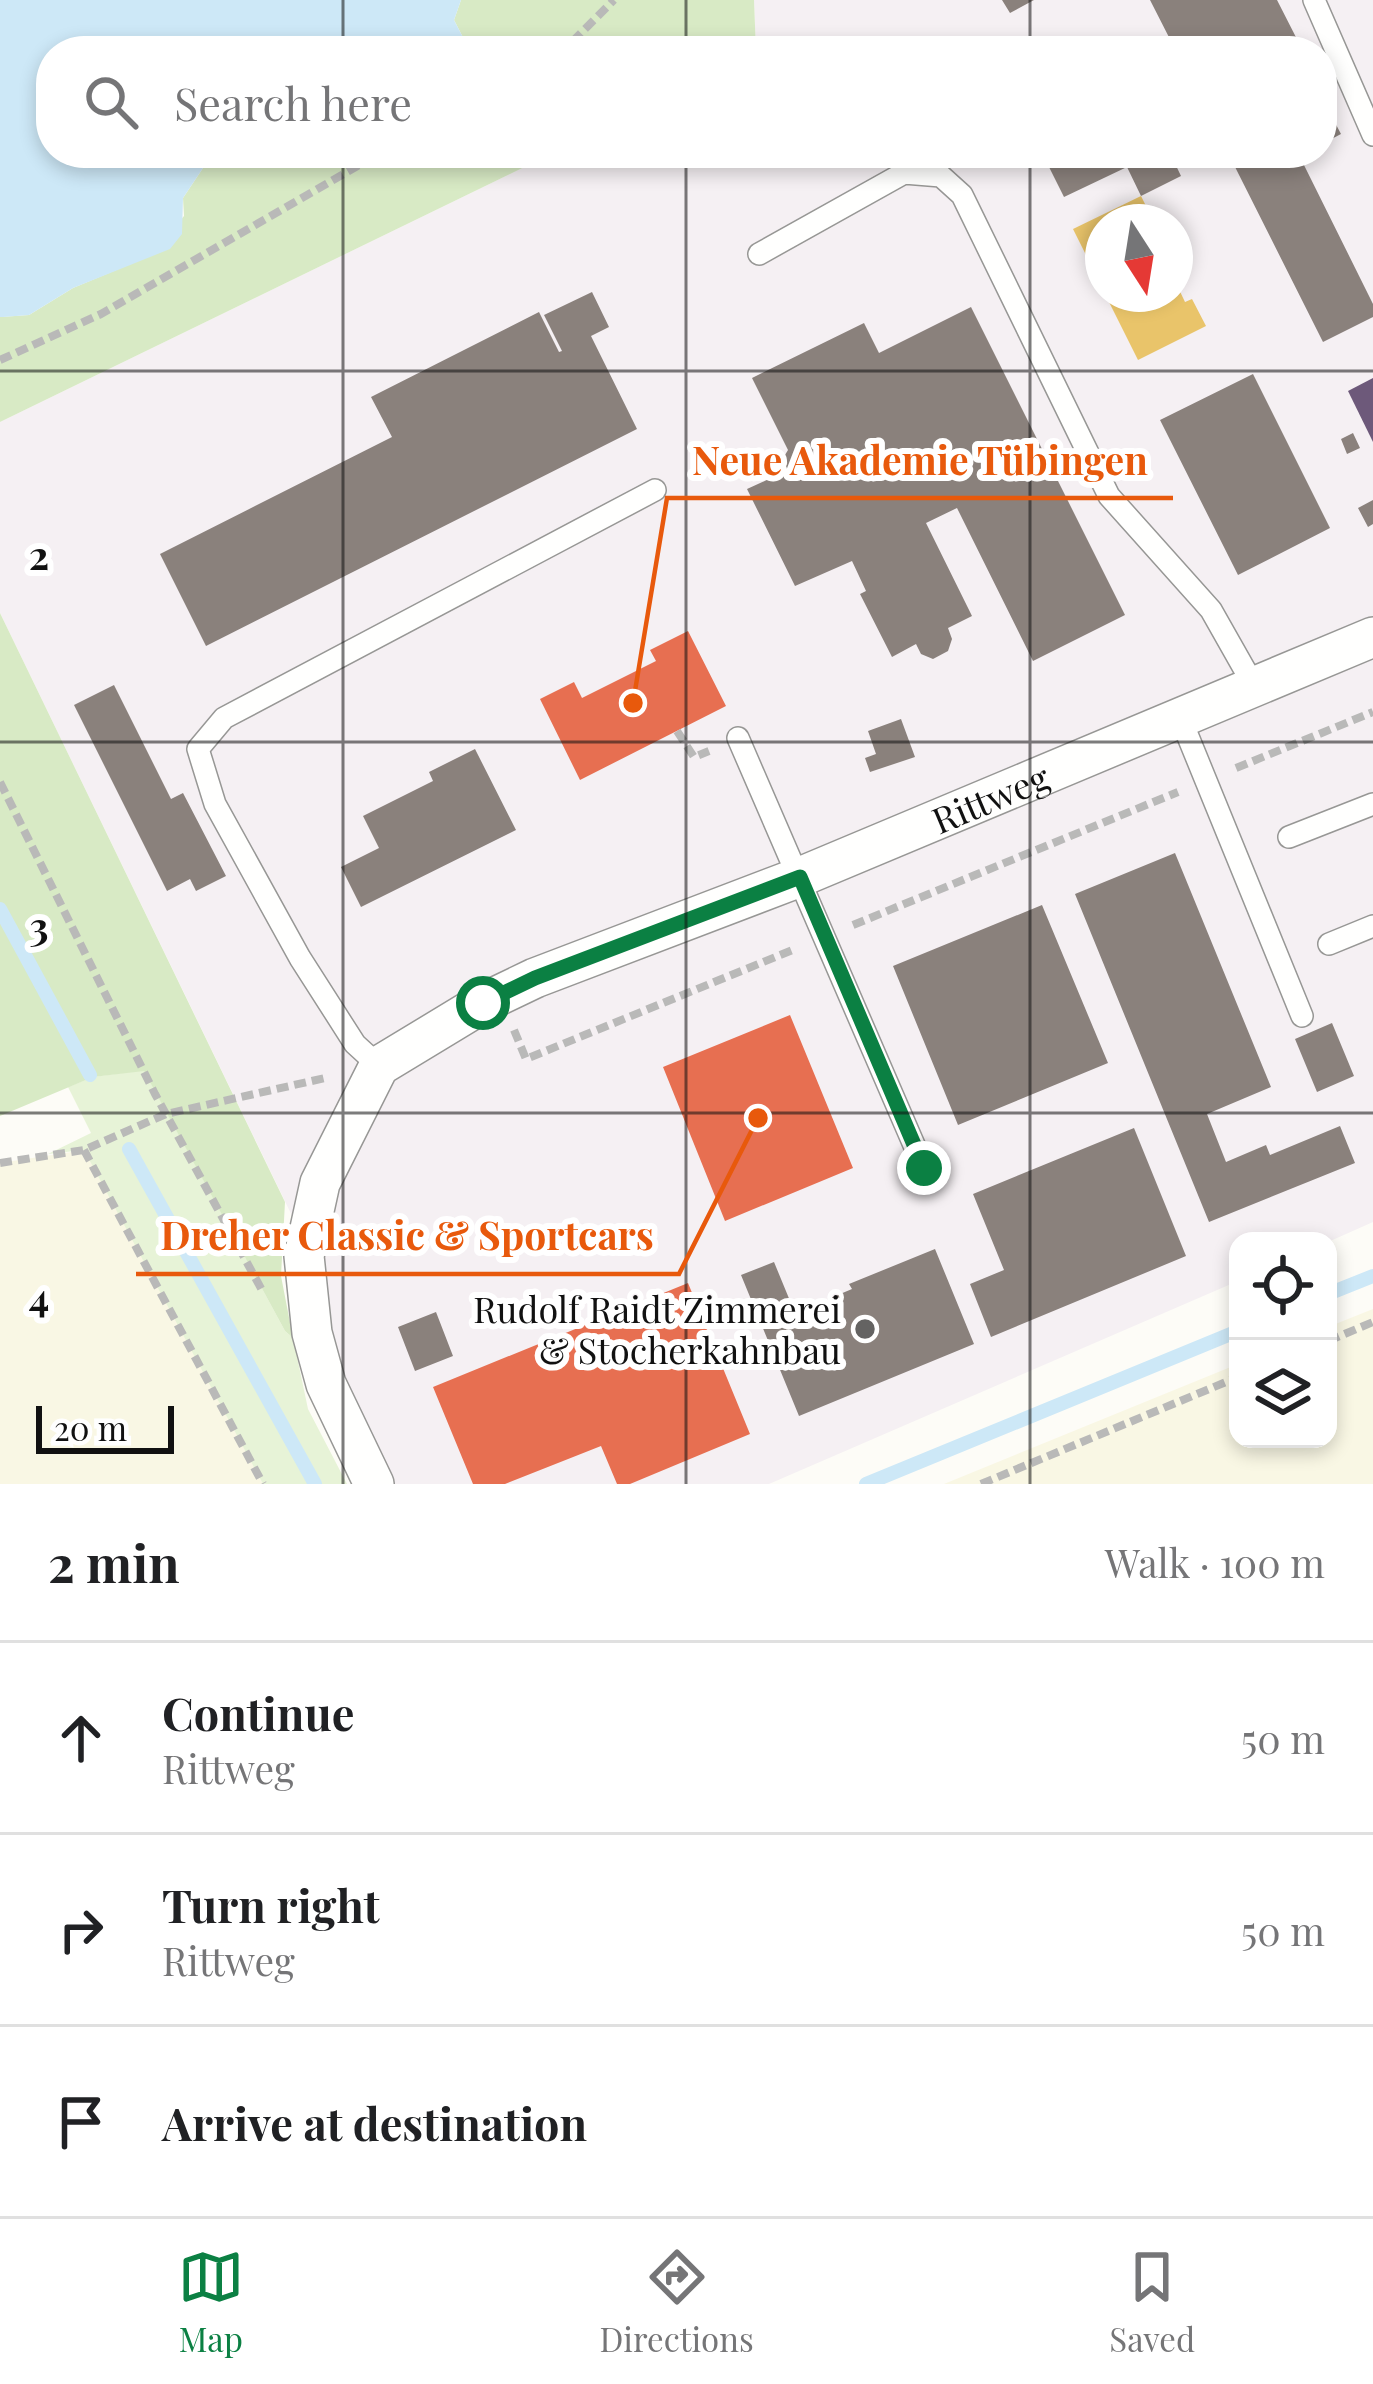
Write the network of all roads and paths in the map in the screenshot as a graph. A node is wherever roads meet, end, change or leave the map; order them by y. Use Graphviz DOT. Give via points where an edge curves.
graph roads {
  1 [pos="614,0"];
  2 [pos="1315,0"];
  3 [pos="578,36"];
  4 [pos="1330,36"];
  5 [pos="1337,51"];
  6 [pos="1373,135"];
  7 [pos="354,168"];
  8 [pos="759,254"];
  9 [pos="0,360"];
  10 [pos="655,490"];
  11 [pos="1373,637"];
  12 [pos="1254,686"];
  13 [pos="1373,712"];
  14 [pos="1180,716"];
  15 [pos="737,738"];
  16 [pos="1206,781"];
  17 [pos="0,782"];
  18 [pos="1373,804"];
  19 [pos="1288,837"];
  20 [pos="800,877"];
  21 [pos="1373,926"];
  22 [pos="825,937"];
  23 [pos="1329,944"];
  24 [pos="499,996"];
  25 [pos="1302,1016"];
  26 [pos="379,1066"];
  27 [pos="166,1114"];
  28 [pos="84,1150"];
  29 [pos="0,1163"];
  30 [pos="924,1168"];
  31 [pos="274,1312"];
  32 [pos="1373,1322"];
  33 [pos="1337,1336"];
  34 [pos="1229,1381"];
  35 [pos="263,1484"];
  36 [pos="374,1484"];
  37 [pos="980,1484"];
  1 -- 3 [label="path"];
  2 -- 4 [label="lane"];
  5 -- 6 [label="lane"];
  7 -- 9 [label="path" via="101,314"];
  8 -- 12 [label="lane" via="904,173 941,176 962,195 1109,496 1211,610"];
  10 -- 26 [label="lane" via="224,718 198,749 215,804 300,958 355,1044"];
  11 -- 12 [label="street, Rittweg"];
  12 -- 14 [label="street, Rittweg"];
  13 -- 16 [label="path"];
  14 -- 16 [label="lane"];
  14 -- 20 [label="street, Rittweg"];
  15 -- 20 [label="lane"];
  16 -- 22 [label="path"];
  16 -- 25 [label="lane"];
  17 -- 27 [label="path"];
  18 -- 19 [label="lane"];
  20 -- 22 [label="lane"];
  20 -- 24 [label="street, Rittweg"];
  21 -- 23 [label="lane"];
  22 -- 24 [label="path" via="526,1059"];
  22 -- 30 [label="lane"];
  24 -- 26 [label="street, Rittweg"];
  26 -- 27 [label="path"];
  26 -- 36 [label="street" via="320,1183 304,1256 326,1384"];
  27 -- 28 [label="path"];
  27 -- 31 [label="path"];
  28 -- 29 [label="path"];
  28 -- 35 [label="path"];
  32 -- 33 [label="path"];
  34 -- 37 [label="path"];
}
